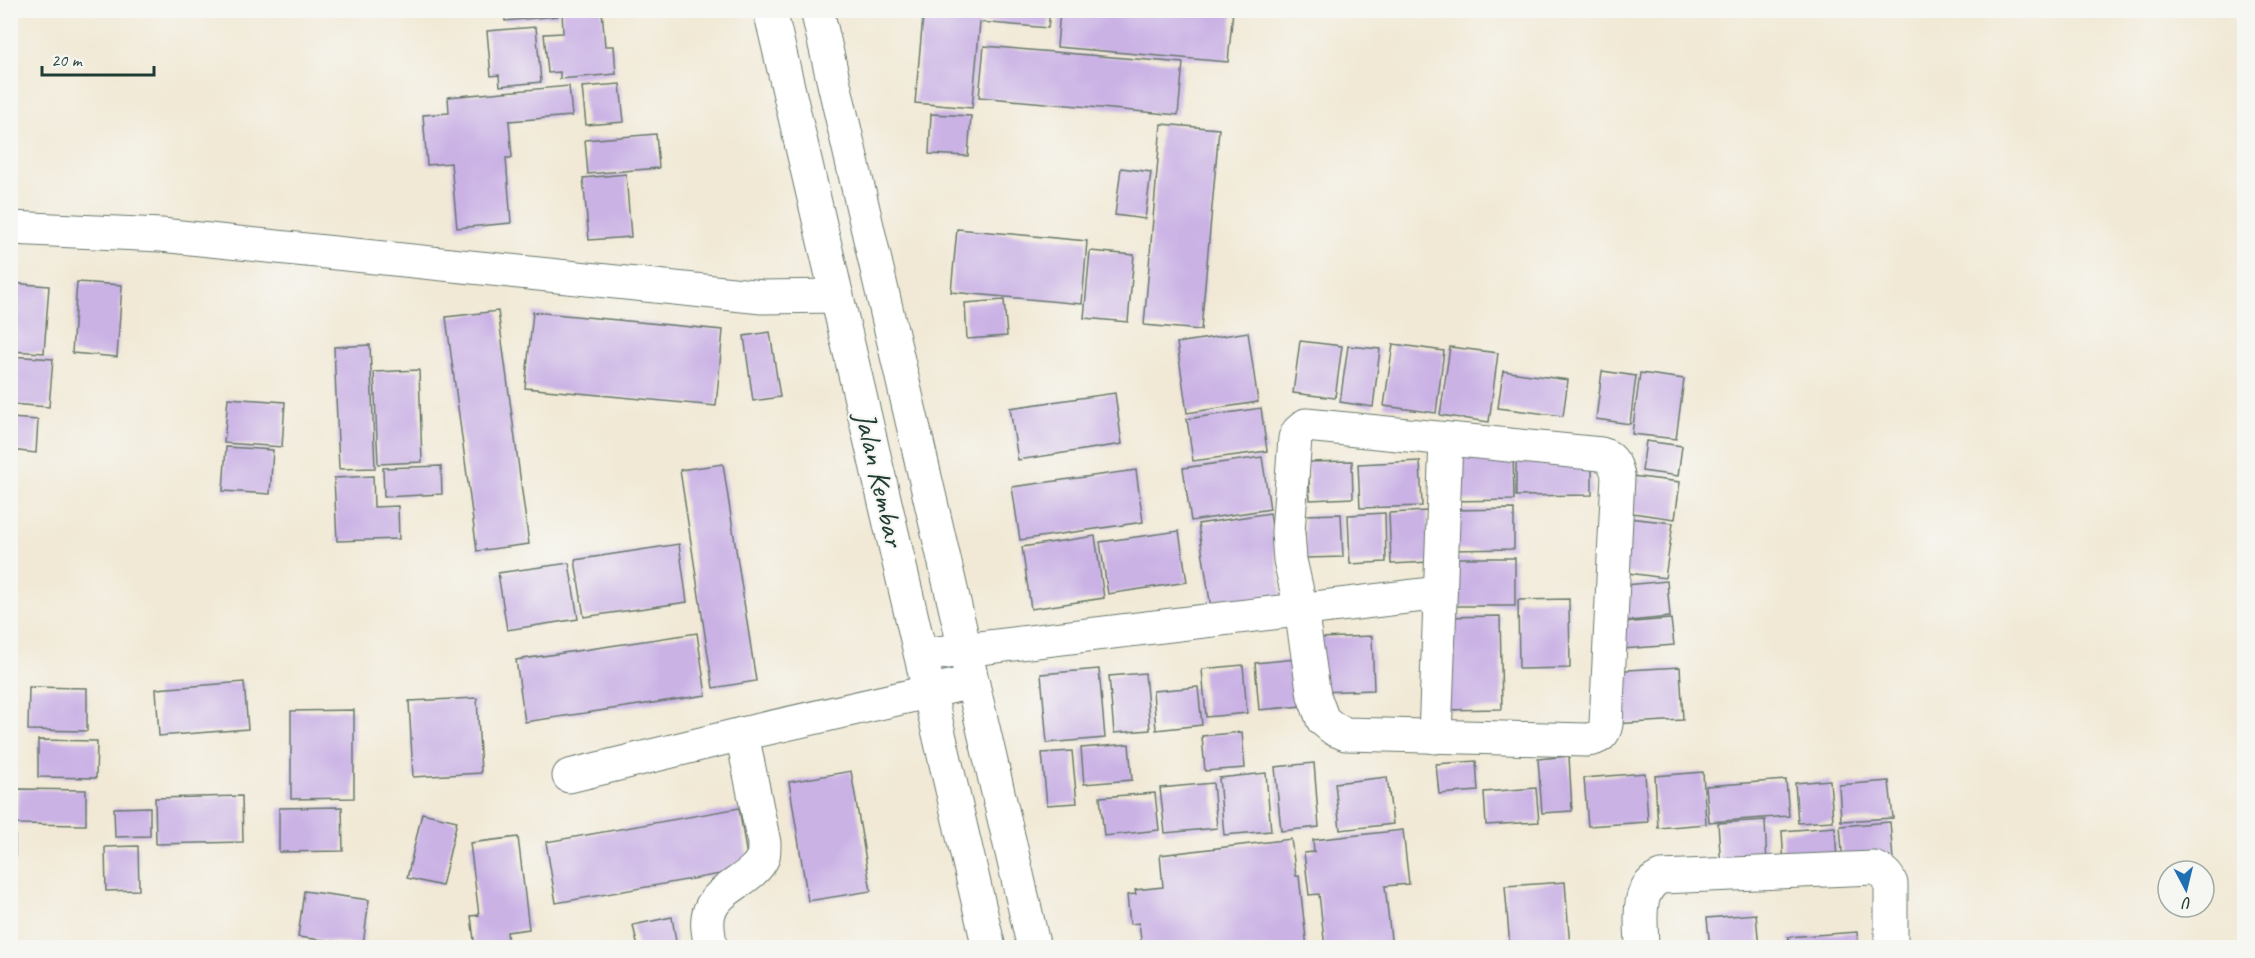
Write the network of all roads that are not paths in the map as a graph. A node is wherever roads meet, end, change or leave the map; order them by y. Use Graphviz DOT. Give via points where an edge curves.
graph roads {
  1 [pos="770,10"];
  2 [pos="817,10"];
  3 [pos="10,228"];
  4 [pos="837,296"];
  5 [pos="1446,439"];
  6 [pos="1440,593"];
  7 [pos="1301,609"];
  8 [pos="964,648"];
  9 [pos="921,655"];
  10 [pos="972,682"];
  11 [pos="929,691"];
  12 [pos="742,734"];
  13 [pos="1435,737"];
  14 [pos="569,776"];
  15 [pos="711,948"];
  16 [pos="988,948"];
  17 [pos="1034,948"];
  18 [pos="1642,948"];
  19 [pos="1891,948"];
  1 -- 4 [label="street, Jalan Kembar"];
  2 -- 8 [label="street, Jalan Kembar"];
  3 -- 4 [label="street" via="161,235 762,297"];
  4 -- 9 [label="street, Jalan Kembar"];
  5 -- 6 [label="street"];
  5 -- 7 [label="street" via="1312,425 1298,432 1288,532"];
  5 -- 13 [label="street" via="1601,454 1612,461 1618,476 1605,732 1586,740"];
  6 -- 7 [label="street"];
  6 -- 13 [label="street"];
  7 -- 8 [label="street"];
  7 -- 13 [label="street" via="1314,696 1323,720 1346,734"];
  8 -- 9 [label="street"];
  8 -- 10 [label="street, Jalan Kembar"];
  9 -- 11 [label="street, Jalan Kembar"];
  10 -- 11 [label="street"];
  10 -- 17 [label="street, Jalan Kembar"];
  11 -- 12 [label="street"];
  11 -- 16 [label="street, Jalan Kembar"];
  12 -- 14 [label="street"];
  12 -- 15 [label="street" via="764,856 710,911"];
  18 -- 19 [label="street" via="1644,891 1661,877 1874,868 1889,877 1891,884"];
}
